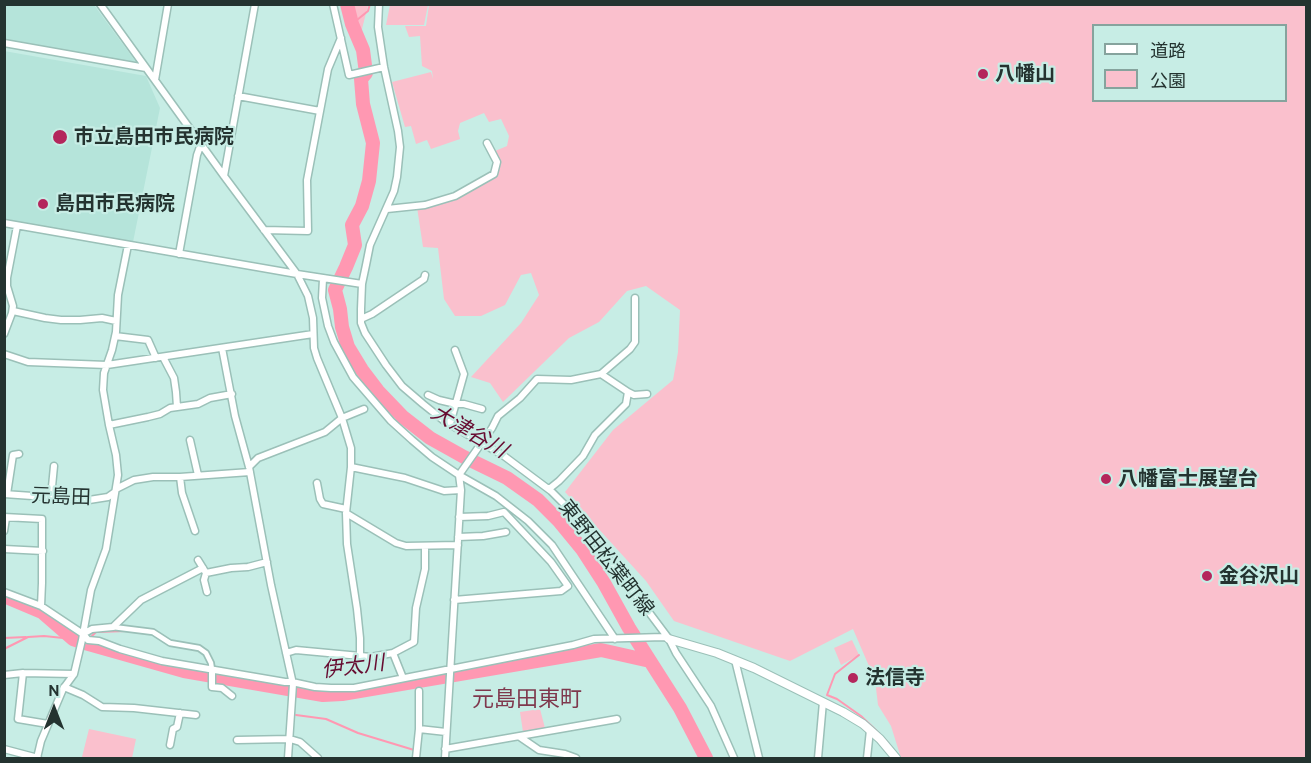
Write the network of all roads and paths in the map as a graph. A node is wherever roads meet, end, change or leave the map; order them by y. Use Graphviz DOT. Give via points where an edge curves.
graph roads {
  1 [pos="100,4"];
  2 [pos="168,4"];
  3 [pos="255,4"];
  4 [pos="333,4"];
  5 [pos="380,4"];
  6 [pos="341,38"];
  7 [pos="4,43"];
  8 [pos="384,67"];
  9 [pos="146,68"];
  10 [pos="155,80"];
  11 [pos="238,96"];
  12 [pos="320,111"];
  13 [pos="488,143"];
  14 [pos="201,144"];
  15 [pos="224,176"];
  16 [pos="387,209"];
  17 [pos="4,223"];
  18 [pos="17,226"];
  19 [pos="264,230"];
  20 [pos="128,245"];
  21 [pos="178,254"];
  22 [pos="297,274"];
  23 [pos="425,275"];
  24 [pos="325,279"];
  25 [pos="362,284"];
  26 [pos="6,291"];
  27 [pos="635,298"];
  28 [pos="13,311"];
  29 [pos="361,319"];
  30 [pos="116,321"];
  31 [pos="4,334"];
  32 [pos="313,334"];
  33 [pos="115,336"];
  34 [pos="222,348"];
  35 [pos="455,350"];
  36 [pos="4,354"];
  37 [pos="160,358"];
  38 [pos="106,365"];
  39 [pos="601,374"];
  40 [pos="628,392"];
  41 [pos="647,393"];
  42 [pos="231,394"];
  43 [pos="428,395"];
  44 [pos="456,404"];
  45 [pos="177,407"];
  46 [pos="364,409"];
  47 [pos="482,409"];
  48 [pos="342,418"];
  49 [pos="450,424"];
  50 [pos="109,425"];
  51 [pos="190,440"];
  52 [pos="480,444"];
  53 [pos="19,454"];
  54 [pos="54,466"];
  55 [pos="351,467"];
  56 [pos="250,469"];
  57 [pos="460,474"];
  58 [pos="198,475"];
  59 [pos="180,477"];
  60 [pos="316,483"];
  61 [pos="549,489"];
  62 [pos="115,490"];
  63 [pos="461,490"];
  64 [pos="6,494"];
  65 [pos="51,497"];
  66 [pos="346,511"];
  67 [pos="459,517"];
  68 [pos="5,518"];
  69 [pos="4,531"];
  70 [pos="195,531"];
  71 [pos="506,532"];
  72 [pos="458,537"];
  73 [pos="458,545"];
  74 [pos="425,546"];
  75 [pos="4,549"];
  76 [pos="43,551"];
  77 [pos="198,560"];
  78 [pos="267,562"];
  79 [pos="205,571"];
  80 [pos="4,592"];
  81 [pos="207,592"];
  82 [pos="454,600"];
  83 [pos="41,606"];
  84 [pos="113,627"];
  85 [pos="82,634"];
  86 [pos="666,638"];
  87 [pos="617,639"];
  88 [pos="286,652"];
  89 [pos="393,653"];
  90 [pos="360,656"];
  91 [pos="735,660"];
  92 [pos="212,670"];
  93 [pos="450,670"];
  94 [pos="23,673"];
  95 [pos="74,674"];
  96 [pos="4,675"];
  97 [pos="403,678"];
  98 [pos="293,683"];
  99 [pos="64,687"];
  100 [pos="419,691"];
  101 [pos="232,696"];
  102 [pos="823,702"];
  103 [pos="180,713"];
  104 [pos="196,715"];
  105 [pos="618,719"];
  106 [pos="48,724"];
  107 [pos="419,729"];
  108 [pos="870,730"];
  109 [pos="446,732"];
  110 [pos="519,736"];
  111 [pos="290,739"];
  112 [pos="237,740"];
  113 [pos="170,745"];
  114 [pos="4,749"];
  115 [pos="445,749"];
  116 [pos="37,758"];
  117 [pos="288,759"];
  118 [pos="318,759"];
  119 [pos="416,759"];
  120 [pos="444,759"];
  121 [pos="576,759"];
  122 [pos="734,759"];
  123 [pos="759,759"];
  124 [pos="818,759"];
  125 [pos="867,759"];
  126 [pos="896,759"];
  1 -- 9 [label="street"];
  2 -- 10 [label="street"];
  3 -- 11 [label="street"];
  4 -- 6 [label="street"];
  5 -- 8 [label="street, 東野田松葉町線" via="378,27"];
  6 -- 8 [label="street" via="349,75"];
  6 -- 12 [label="street" via="328,69"];
  7 -- 9 [label="street"];
  8 -- 16 [label="street, 東野田松葉町線" via="400,147 397,177"];
  9 -- 10 [label="street"];
  10 -- 14 [label="street"];
  11 -- 12 [label="street"];
  11 -- 15 [label="street"];
  12 -- 19 [label="street" via="308,180 308,231"];
  13 -- 16 [label="street" via="497,162 494,174 455,196 425,205"];
  14 -- 15 [label="street"];
  14 -- 21 [label="street"];
  15 -- 19 [label="street"];
  16 -- 25 [label="street, 東野田松葉町線" via="370,245"];
  17 -- 18 [label="street"];
  18 -- 20 [label="street"];
  18 -- 26 [label="street"];
  19 -- 22 [label="street"];
  20 -- 21 [label="street"];
  20 -- 30 [label="street"];
  21 -- 22 [label="street"];
  22 -- 24 [label="street"];
  22 -- 32 [label="street" via="308,296"];
  23 -- 29 [label="street"];
  24 -- 25 [label="street"];
  24 -- 57 [label="street" via="322,298 328,326 353,377 405,434"];
  25 -- 29 [label="street, 東野田松葉町線"];
  26 -- 28 [label="street"];
  27 -- 39 [label="street" via="635,342"];
  28 -- 30 [label="street" via="61,320"];
  28 -- 31 [label="street"];
  29 -- 49 [label="street, 東野田松葉町線" via="370,343 402,386"];
  30 -- 33 [label="street"];
  32 -- 34 [label="street"];
  32 -- 48 [label="street" via="317,358"];
  33 -- 37 [label="street" via="148,340"];
  33 -- 38 [label="street"];
  34 -- 37 [label="street"];
  34 -- 42 [label="street"];
  35 -- 44 [label="street" via="464,374"];
  36 -- 38 [label="street" via="28,362"];
  37 -- 38 [label="street"];
  37 -- 45 [label="street" via="174,378"];
  38 -- 50 [label="street" via="103,390"];
  39 -- 40 [label="street"];
  39 -- 52 [label="street" via="571,380 537,379 498,416"];
  40 -- 41 [label="street" via="634,396"];
  40 -- 61 [label="street" via="626,404 596,435 583,456"];
  42 -- 45 [label="street"];
  42 -- 56 [label="street"];
  43 -- 44 [label="street"];
  44 -- 47 [label="street"];
  44 -- 49 [label="street"];
  45 -- 50 [label="street"];
  46 -- 48 [label="street"];
  48 -- 55 [label="street" via="351,448"];
  48 -- 56 [label="street" via="325,432 258,458"];
  49 -- 52 [label="street, 東野田松葉町線"];
  50 -- 62 [label="street" via="118,475"];
  51 -- 58 [label="street"];
  52 -- 57 [label="street"];
  52 -- 61 [label="street, 東野田松葉町線" via="504,456"];
  53 -- 64 [label="street" via="13,455"];
  54 -- 65 [label="street"];
  55 -- 63 [label="street" via="444,491"];
  55 -- 66 [label="street"];
  56 -- 58 [label="street, 元島田"];
  56 -- 78 [label="street"];
  57 -- 63 [label="street"];
  57 -- 87 [label="street" via="496,496 552,545"];
  58 -- 59 [label="street, 元島田"];
  59 -- 62 [label="street, 元島田" via="134,480"];
  59 -- 70 [label="street"];
  60 -- 66 [label="street" via="323,504"];
  61 -- 86 [label="street, 東野田松葉町線" via="579,519"];
  62 -- 65 [label="street, 元島田" via="108,497 89,500"];
  62 -- 85 [label="street" via="106,549"];
  63 -- 67 [label="street"];
  64 -- 65 [label="street, 元島田"];
  66 -- 74 [label="street" via="396,543"];
  66 -- 90 [label="street"];
  67 -- 72 [label="street"];
  67 -- 82 [label="street" via="504,512 568,586 561,591"];
  68 -- 69 [label="street"];
  68 -- 76 [label="street" via="42,519"];
  71 -- 72 [label="street"];
  72 -- 73 [label="street"];
  73 -- 74 [label="street"];
  73 -- 82 [label="street"];
  74 -- 89 [label="street" via="414,642"];
  75 -- 76 [label="street"];
  76 -- 83 [label="street"];
  77 -- 79 [label="street"];
  78 -- 79 [label="street"];
  78 -- 88 [label="street"];
  79 -- 81 [label="street"];
  79 -- 84 [label="street" via="141,600"];
  80 -- 83 [label="street"];
  82 -- 93 [label="street"];
  83 -- 85 [label="street"];
  84 -- 85 [label="street"];
  84 -- 92 [label="street" via="153,632 170,643 199,648 206,653"];
  85 -- 92 [label="street" via="88,640 162,661"];
  85 -- 95 [label="street"];
  86 -- 87 [label="street"];
  86 -- 91 [label="street"];
  86 -- 122 [label="street, 東野田松葉町線" via="711,706"];
  87 -- 93 [label="street" via="594,639"];
  88 -- 90 [label="street"];
  88 -- 98 [label="street"];
  89 -- 90 [label="street"];
  89 -- 97 [label="street"];
  91 -- 102 [label="street"];
  91 -- 123 [label="street"];
  92 -- 98 [label="street"];
  92 -- 101 [label="street" via="212,687 222,688"];
  93 -- 97 [label="street"];
  93 -- 109 [label="street"];
  94 -- 95 [label="street"];
  94 -- 96 [label="street"];
  94 -- 106 [label="street" via="18,719"];
  95 -- 99 [label="street"];
  97 -- 98 [label="street" via="354,687"];
  98 -- 111 [label="street"];
  99 -- 103 [label="street" via="102,706"];
  99 -- 106 [label="street"];
  100 -- 107 [label="street"];
  102 -- 108 [label="street"];
  102 -- 124 [label="street"];
  103 -- 104 [label="street"];
  103 -- 113 [label="street"];
  105 -- 110 [label="street"];
  106 -- 116 [label="street"];
  107 -- 109 [label="street"];
  107 -- 119 [label="street"];
  108 -- 125 [label="street"];
  108 -- 126 [label="street"];
  109 -- 115 [label="street"];
  110 -- 115 [label="street"];
  110 -- 121 [label="street" via="539,750"];
  111 -- 112 [label="street"];
  111 -- 117 [label="street"];
  111 -- 118 [label="street" via="300,742"];
  114 -- 116 [label="street"];
  115 -- 120 [label="street"];
}
